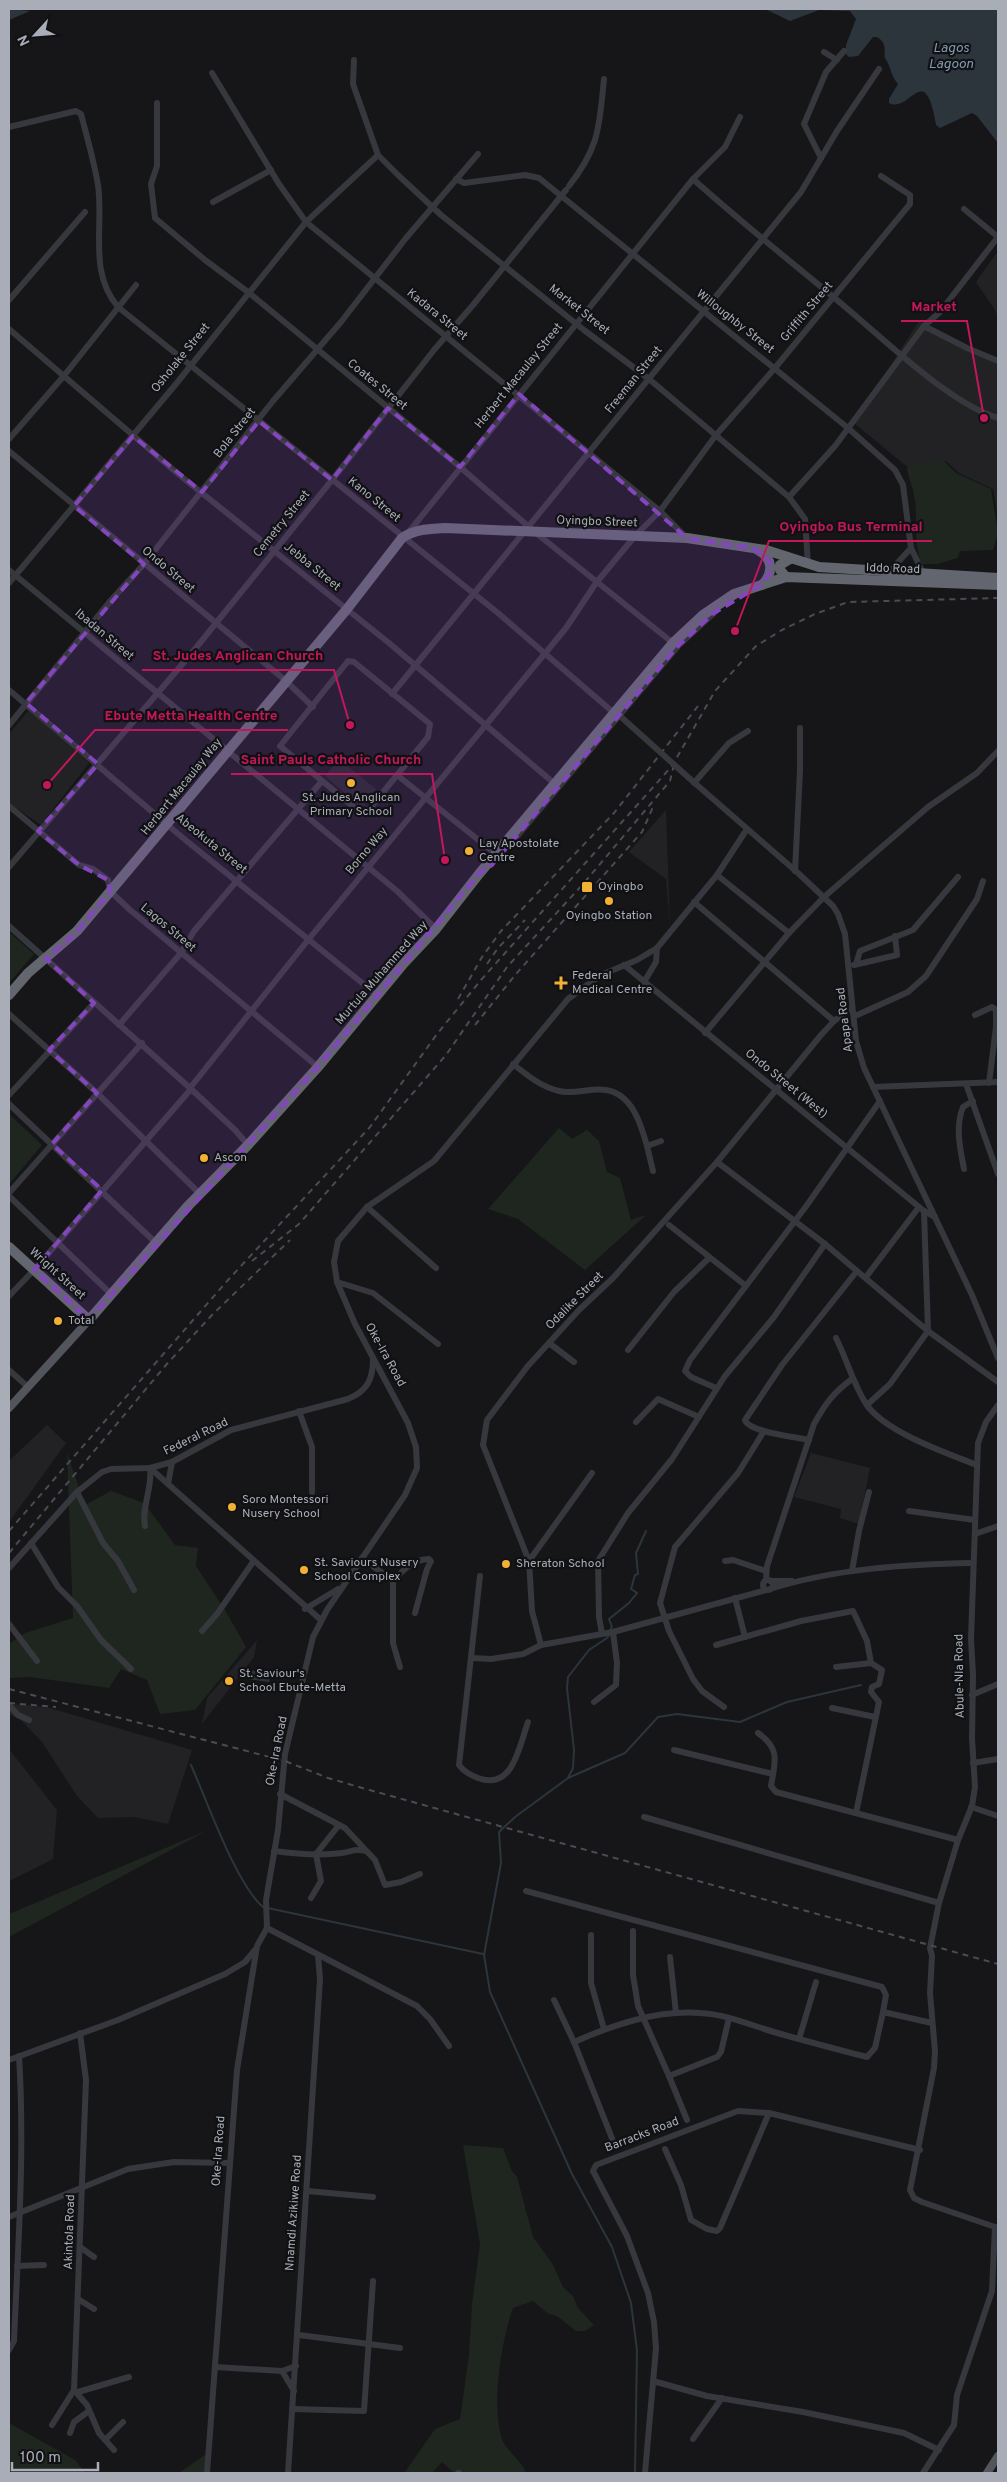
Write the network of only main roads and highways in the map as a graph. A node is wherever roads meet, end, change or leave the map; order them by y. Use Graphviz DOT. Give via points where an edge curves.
graph roads {
  1 [pos="405,536"];
  2 [pos="753,548"];
  3 [pos="790,559"];
  4 [pos="786,577"];
  5 [pos="998,578"];
  6 [pos="761,585"];
  7 [pos="998,585"];
  8 [pos="9,995"];
  9 [pos="9,1247"];
  10 [pos="89,1320"];
  11 [pos="9,1408"];
  12 [pos="998,2456"];
  13 [pos="987,2473"];
  1 -- 2 [label="highway, Oyingbo Street" via="437,528 530,531 688,538"];
  1 -- 8 [label="highway, Herbert Macaulay Way" via="77,932 28,973"];
  2 -- 3 [label="highway, Oyingbo Street"];
  2 -- 6 [label="highway" via="766,556 771,565 769,575"];
  3 -- 4 [label="highway" via="780,565"];
  3 -- 5 [label="highway, Iddo Road" via="808,565 889,573"];
  4 -- 6 [label="highway, Murtula Muhammed Way"];
  4 -- 7 [label="highway, Iddo Road"];
  6 -- 10 [label="highway, Murtula Muhammed Way" via="734,594 720,603 673,643 617,714 318,1067 156,1242"];
  9 -- 10 [label="highway, Wright Street"];
  10 -- 11 [label="main road, Murtula Muhammed Way"];
  12 -- 13 [label="main road"];
}
